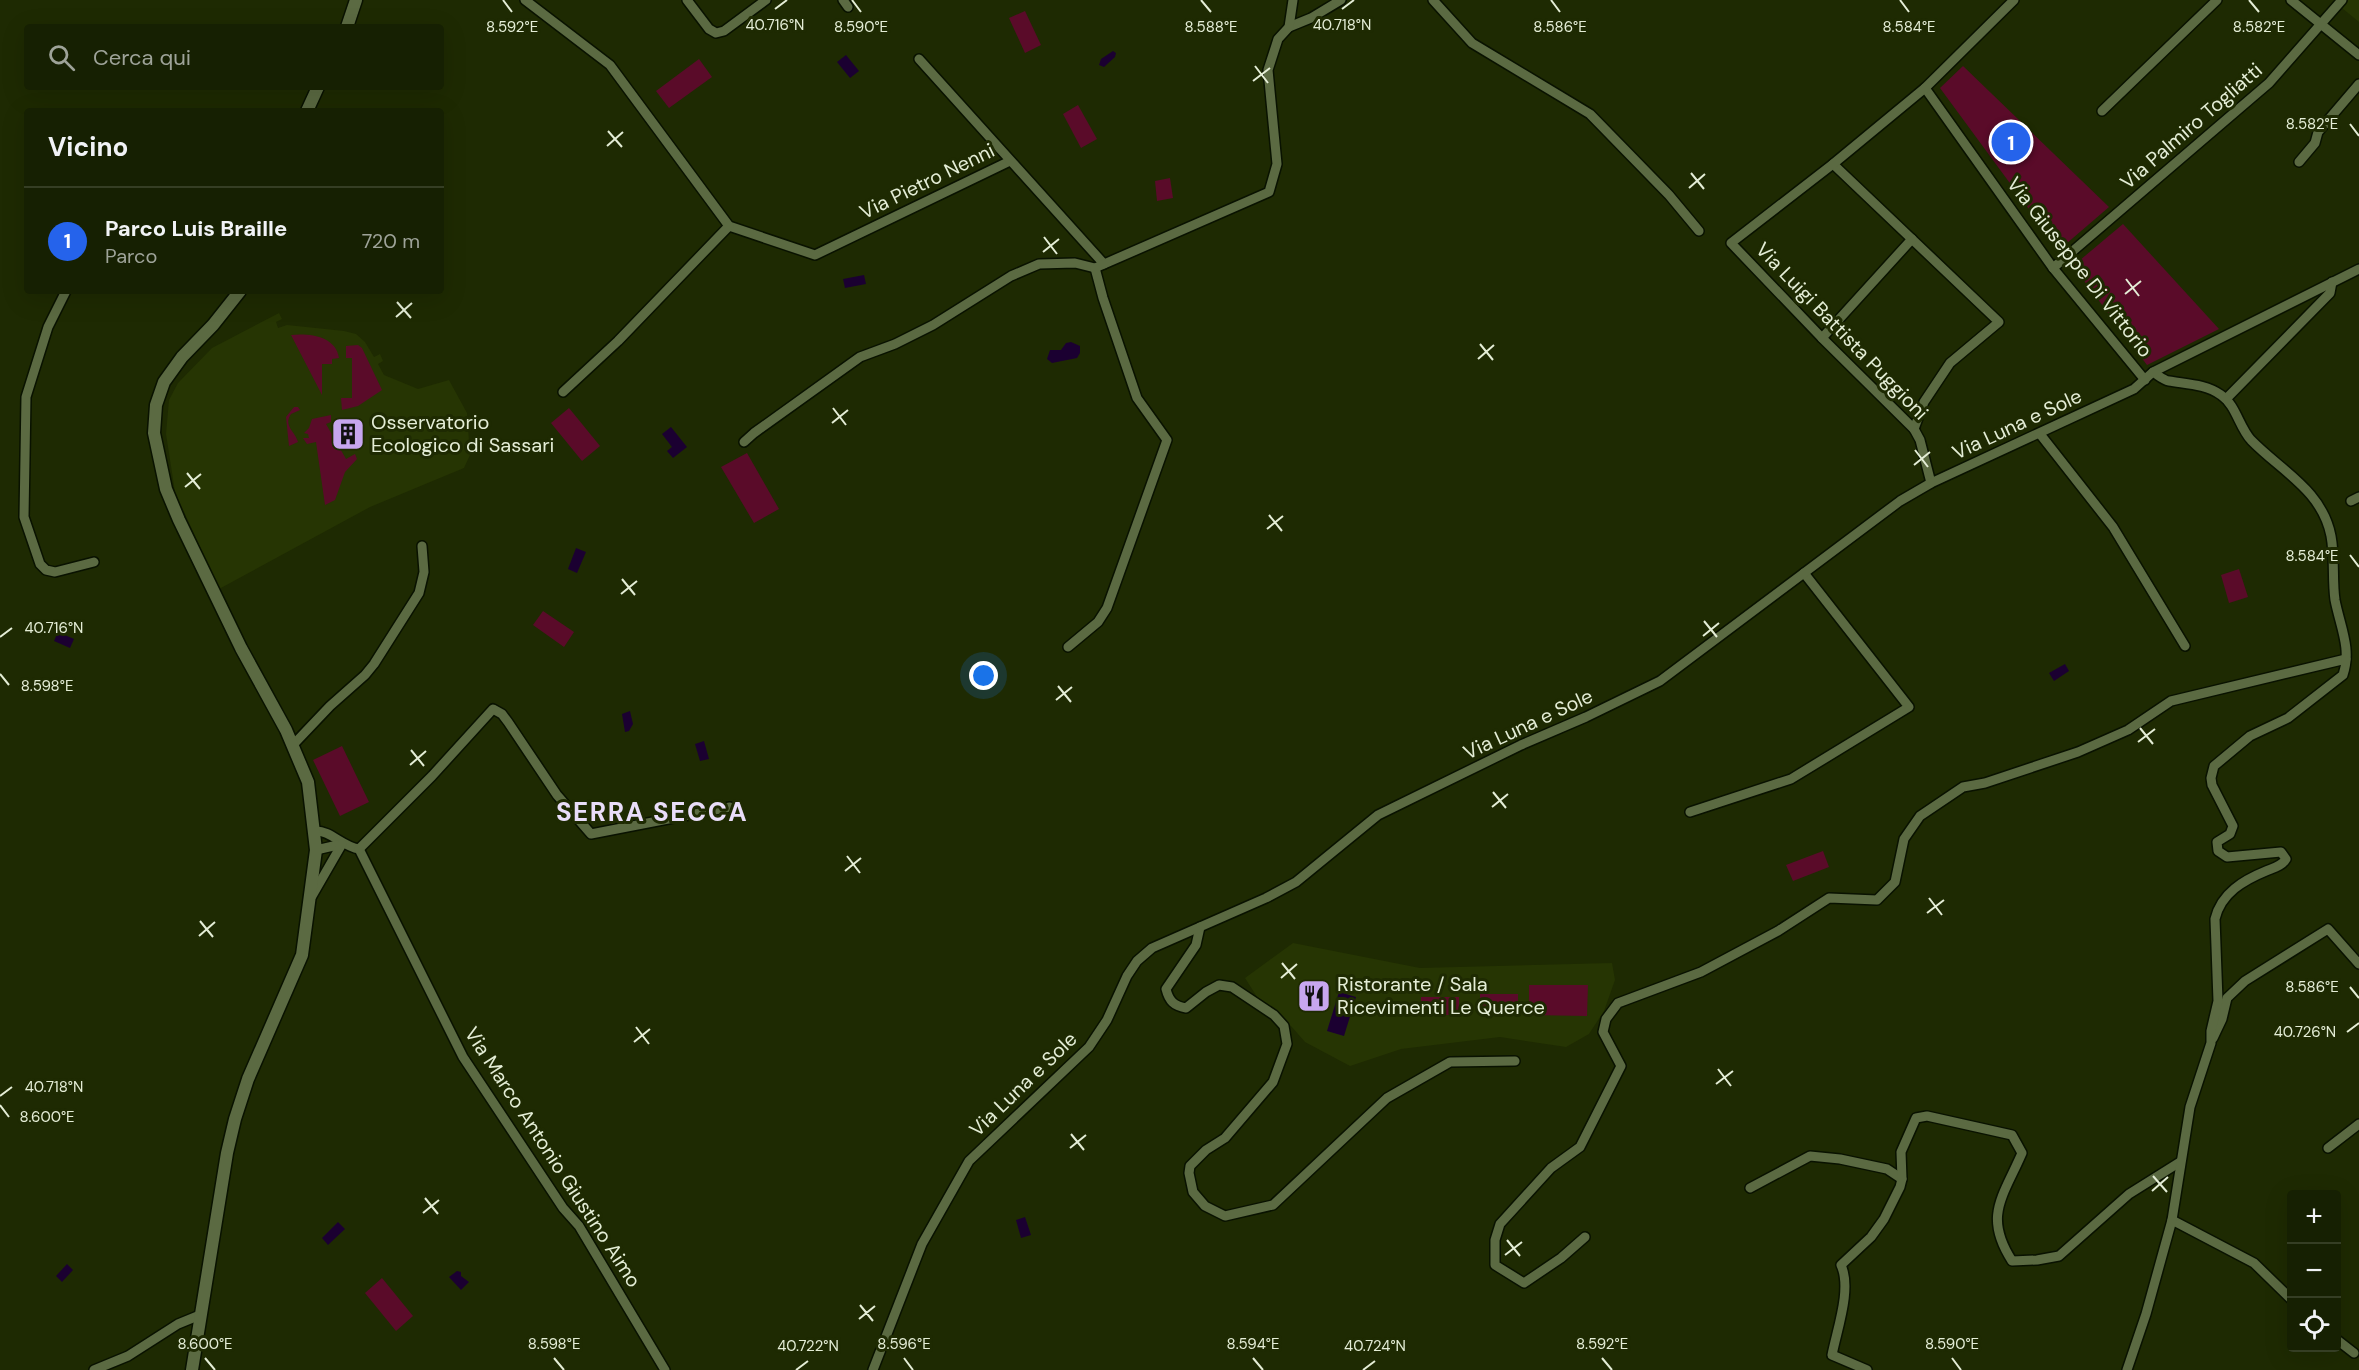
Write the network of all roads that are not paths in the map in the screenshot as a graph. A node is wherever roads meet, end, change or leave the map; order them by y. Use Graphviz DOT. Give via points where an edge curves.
graph roads {
  1 [pos="356,0"];
  2 [pos="525,0"];
  3 [pos="687,0"];
  4 [pos="766,0"];
  5 [pos="1293,0"];
  6 [pos="1341,0"];
  7 [pos="1433,0"];
  8 [pos="2014,0"];
  9 [pos="2217,0"];
  10 [pos="2291,0"];
  11 [pos="2342,0"];
  12 [pos="348,24"];
  13 [pos="2322,24"];
  14 [pos="1289,27"];
  15 [pos="2359,55"];
  16 [pos="919,59"];
  17 [pos="2359,84"];
  18 [pos="1925,88"];
  19 [pos="317,90"];
  20 [pos="308,108"];
  21 [pos="2102,111"];
  22 [pos="1010,161"];
  23 [pos="2299,162"];
  24 [pos="1833,164"];
  25 [pos="729,226"];
  26 [pos="1699,231"];
  27 [pos="1912,239"];
  28 [pos="1099,266"];
  29 [pos="2053,268"];
  30 [pos="2359,269"];
  31 [pos="2332,282"];
  32 [pos="64,294"];
  33 [pos="238,294"];
  34 [pos="1822,338"];
  35 [pos="2153,372"];
  36 [pos="2145,380"];
  37 [pos="563,392"];
  38 [pos="2226,399"];
  39 [pos="1914,429"];
  40 [pos="2040,434"];
  41 [pos="744,442"];
  42 [pos="1930,483"];
  43 [pos="422,546"];
  44 [pos="94,562"];
  45 [pos="1804,573"];
  46 [pos="2185,646"];
  47 [pos="1068,647"];
  48 [pos="2346,659"];
  49 [pos="292,746"];
  50 [pos="730,807"];
  51 [pos="1690,812"];
  52 [pos="315,831"];
  53 [pos="342,844"];
  54 [pos="359,849"];
  55 [pos="315,850"];
  56 [pos="310,900"];
  57 [pos="1200,927"];
  58 [pos="2359,964"];
  59 [pos="2211,1043"];
  60 [pos="1515,1061"];
  61 [pos="2359,1124"];
  62 [pos="2328,1148"];
  63 [pos="2180,1162"];
  64 [pos="1902,1179"];
  65 [pos="1750,1188"];
  66 [pos="2172,1220"];
  67 [pos="1585,1237"];
  68 [pos="2290,1298"];
  69 [pos="200,1315"];
  70 [pos="2341,1342"];
  71 [pos="2354,1353"];
  72 [pos="94,1370"];
  73 [pos="192,1370"];
  74 [pos="665,1370"];
  75 [pos="873,1370"];
  76 [pos="1867,1370"];
  77 [pos="2127,1370"];
  1 -- 12 [label="main road"];
  2 -- 25 [label="street" via="609,65"];
  3 -- 4 [label="street" via="716,33"];
  5 -- 14 [label="street"];
  6 -- 14 [label="street"];
  7 -- 26 [label="street" via="1472,43 1590,114"];
  8 -- 18 [label="street"];
  9 -- 21 [label="street"];
  10 -- 13 [label="street"];
  11 -- 13 [label="street, Via Palmiro Togliatti"];
  13 -- 15 [label="street"];
  13 -- 29 [label="street, Via Palmiro Togliatti" via="2270,83"];
  14 -- 28 [label="street" via="1278,39 1268,70 1277,164 1269,192"];
  16 -- 22 [label="street"];
  17 -- 23 [label="street" via="2318,132 2315,143"];
  18 -- 24 [label="street"];
  18 -- 29 [label="street, Via Giuseppe Di Vittorio"];
  19 -- 20 [label="main road"];
  22 -- 25 [label="street, Via Pietro Nenni" via="815,255"];
  22 -- 28 [label="street, Via Pietro Nenni"];
  24 -- 27 [label="street"];
  24 -- 34 [label="street, Via Luigi Battista Puggioni" via="1731,243"];
  25 -- 37 [label="street"];
  27 -- 34 [label="street"];
  27 -- 39 [label="street" via="1999,322 1950,363 1923,402"];
  28 -- 41 [label="street" via="1040,264 1011,276 933,325 860,357"];
  28 -- 47 [label="street" via="1103,298 1137,398 1167,440 1107,608 1098,622"];
  29 -- 36 [label="street, Via Giuseppe Di Vittorio"];
  30 -- 31 [label="street, Via Luna e Sole"];
  31 -- 35 [label="street, Via Luna e Sole"];
  31 -- 38 [label="street" via="2330,293"];
  32 -- 44 [label="street" via="48,327 26,397 24,517 40,564 46,570 55,572"];
  33 -- 49 [label="main road" via="164,382 156,405 154,433 166,489 179,520"];
  34 -- 39 [label="street, Via Luigi Battista Puggioni"];
  35 -- 36 [label="street, Via Luna e Sole"];
  35 -- 38 [label="street" via="2167,381 2187,382"];
  36 -- 40 [label="street, Via Luna e Sole"];
  38 -- 48 [label="street" via="2251,440 2298,480 2326,518"];
  39 -- 42 [label="street, Via Luigi Battista Puggioni"];
  40 -- 42 [label="street, Via Luna e Sole"];
  40 -- 46 [label="street" via="2113,527"];
  42 -- 45 [label="street, Via Luna e Sole"];
  43 -- 49 [label="street" via="424,572 419,593 374,664"];
  45 -- 51 [label="street" via="1909,707 1791,779"];
  45 -- 57 [label="street, Via Luna e Sole" via="1660,681 1378,815 1296,882"];
  48 -- 59 [label="street" via="2343,675 2335,682 2288,718 2250,736 2211,772 2212,785 2233,826 2230,834 2217,842 2218,851 2227,857 2279,851 2286,859 2246,879 2226,896 2218,909 2218,1001"];
  48 -- 67 [label="street" via="2171,701 2128,730 2078,752 1963,787 1920,816 1904,840 1895,882 1877,900 1829,898 1778,931 1701,972 1618,1003 1606,1019 1603,1032 1621,1066 1580,1147 1551,1168 1500,1224 1495,1240 1496,1265 1524,1283"];
  49 -- 52 [label="main road" via="308,782"];
  50 -- 54 [label="street" via="591,834 558,795 502,714 493,709"];
  52 -- 53 [label="street" via="322,830"];
  52 -- 55 [label="main road"];
  53 -- 54 [label="street"];
  53 -- 55 [label="street"];
  53 -- 56 [label="street"];
  54 -- 74 [label="street, Via Marco Antonio Giustino Aimo" via="463,1057 563,1208 579,1226"];
  55 -- 56 [label="main road"];
  56 -- 69 [label="main road" via="302,955 248,1079 235,1119"];
  57 -- 60 [label="street" via="1196,945 1166,989 1170,1001 1186,1008 1219,985 1232,987 1274,1015 1284,1026 1287,1044 1273,1082 1225,1138 1190,1166 1193,1192 1205,1206 1225,1216 1273,1205 1387,1098 1450,1062"];
  57 -- 75 [label="street, Via Luna e Sole" via="1152,948 1137,961 1089,1047 969,1161 922,1244"];
  58 -- 59 [label="street" via="2328,929 2245,981 2228,998"];
  59 -- 63 [label="street" via="2190,1107"];
  61 -- 62 [label="street"];
  63 -- 64 [label="street" via="2129,1194 2059,1256 2037,1260 2012,1261 1996,1228 1998,1207 2022,1153 2012,1135 1927,1116 1916,1118 1901,1152"];
  63 -- 66 [label="street"];
  64 -- 65 [label="street" via="1887,1169 1810,1156"];
  64 -- 76 [label="street" via="1884,1219 1841,1265 1846,1288 1832,1355"];
  66 -- 68 [label="street" via="2248,1259"];
  66 -- 77 [label="street"];
  69 -- 72 [label="street" via="178,1324 128,1356"];
  69 -- 73 [label="main road"];
  70 -- 71 [label="street"];
}
